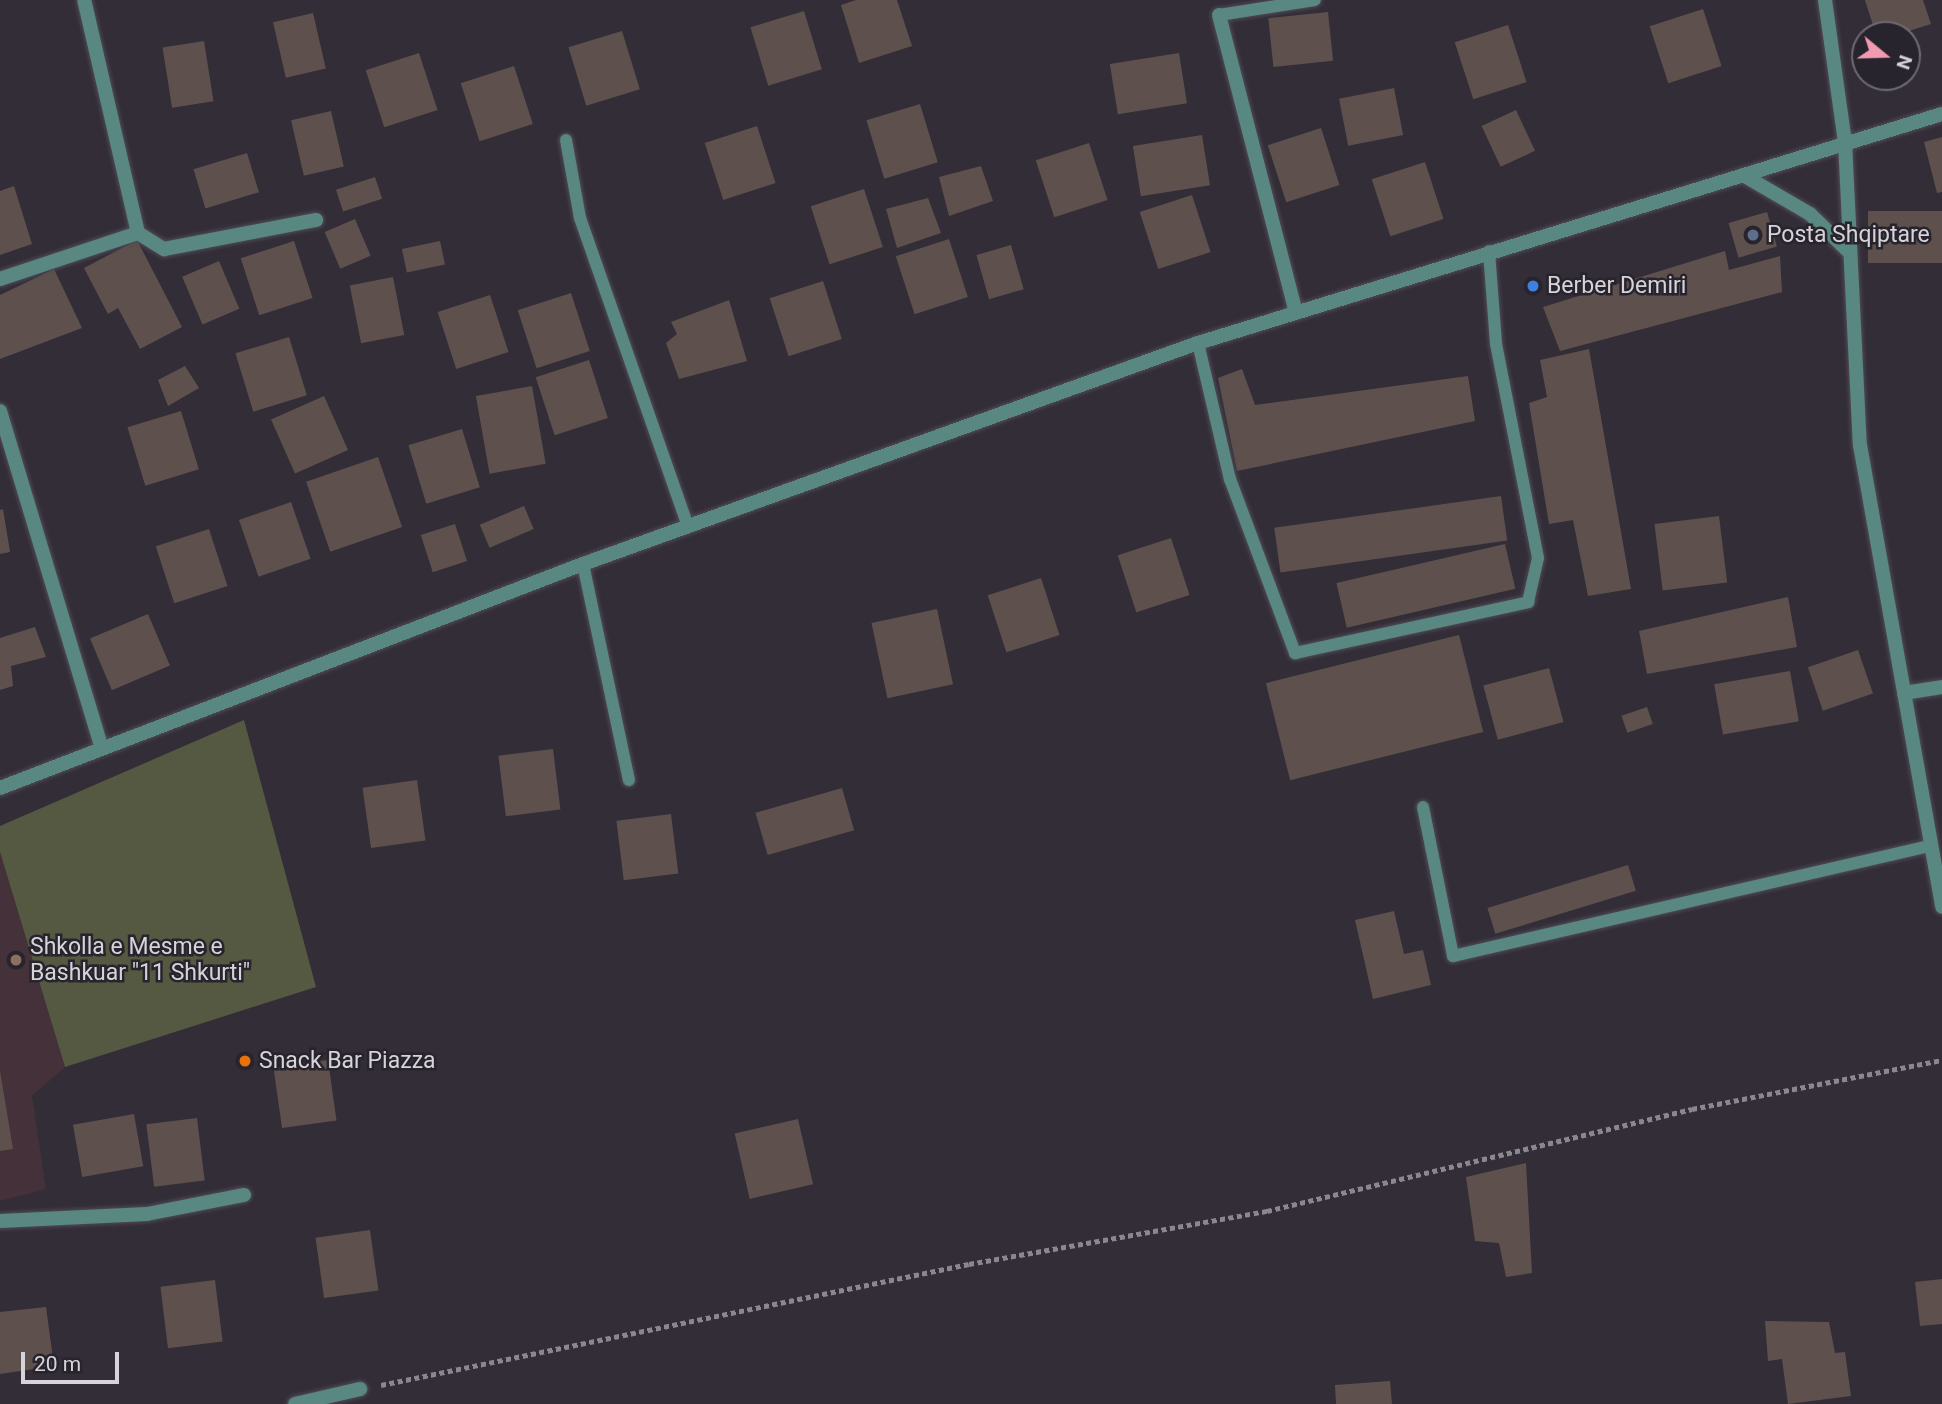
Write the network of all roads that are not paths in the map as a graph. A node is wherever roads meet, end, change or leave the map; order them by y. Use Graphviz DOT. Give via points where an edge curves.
graph roads {
  1 [pos="84,0"];
  2 [pos="1315,0"];
  3 [pos="1825,0"];
  4 [pos="1219,15"];
  5 [pos="1942,114"];
  6 [pos="566,140"];
  7 [pos="1845,142"];
  8 [pos="1743,175"];
  9 [pos="316,220"];
  10 [pos="138,233"];
  11 [pos="1847,250"];
  12 [pos="1489,251"];
  13 [pos="0,279"];
  14 [pos="1296,312"];
  15 [pos="1198,343"];
  16 [pos="0,411"];
  17 [pos="688,527"];
  18 [pos="583,564"];
  19 [pos="1942,687"];
  20 [pos="1904,693"];
  21 [pos="101,747"];
  22 [pos="629,780"];
  23 [pos="0,788"];
  24 [pos="1423,807"];
  25 [pos="1931,846"];
  26 [pos="1942,907"];
  27 [pos="244,1195"];
  28 [pos="0,1221"];
  29 [pos="360,1389"];
  30 [pos="295,1404"];
  1 -- 10 [label="street"];
  2 -- 4 [label="lane"];
  3 -- 7 [label="street"];
  4 -- 14 [label="street"];
  5 -- 7 [label="street"];
  6 -- 17 [label="lane" via="580,219"];
  7 -- 8 [label="street"];
  7 -- 11 [label="street"];
  8 -- 11 [label="street" via="1810,214"];
  8 -- 12 [label="street"];
  9 -- 10 [label="street" via="164,249"];
  10 -- 13 [label="street"];
  11 -- 20 [label="street" via="1860,445"];
  12 -- 14 [label="street"];
  12 -- 15 [label="lane" via="1496,344 1538,558 1528,602 1295,653 1230,479"];
  14 -- 15 [label="street"];
  15 -- 17 [label="street"];
  16 -- 21 [label="street"];
  17 -- 18 [label="street"];
  18 -- 21 [label="street"];
  18 -- 22 [label="lane"];
  19 -- 20 [label="street"];
  20 -- 25 [label="street"];
  21 -- 23 [label="street"];
  24 -- 25 [label="lane" via="1453,956"];
  25 -- 26 [label="street"];
  27 -- 28 [label="street" via="147,1214"];
  29 -- 30 [label="street"];
}
